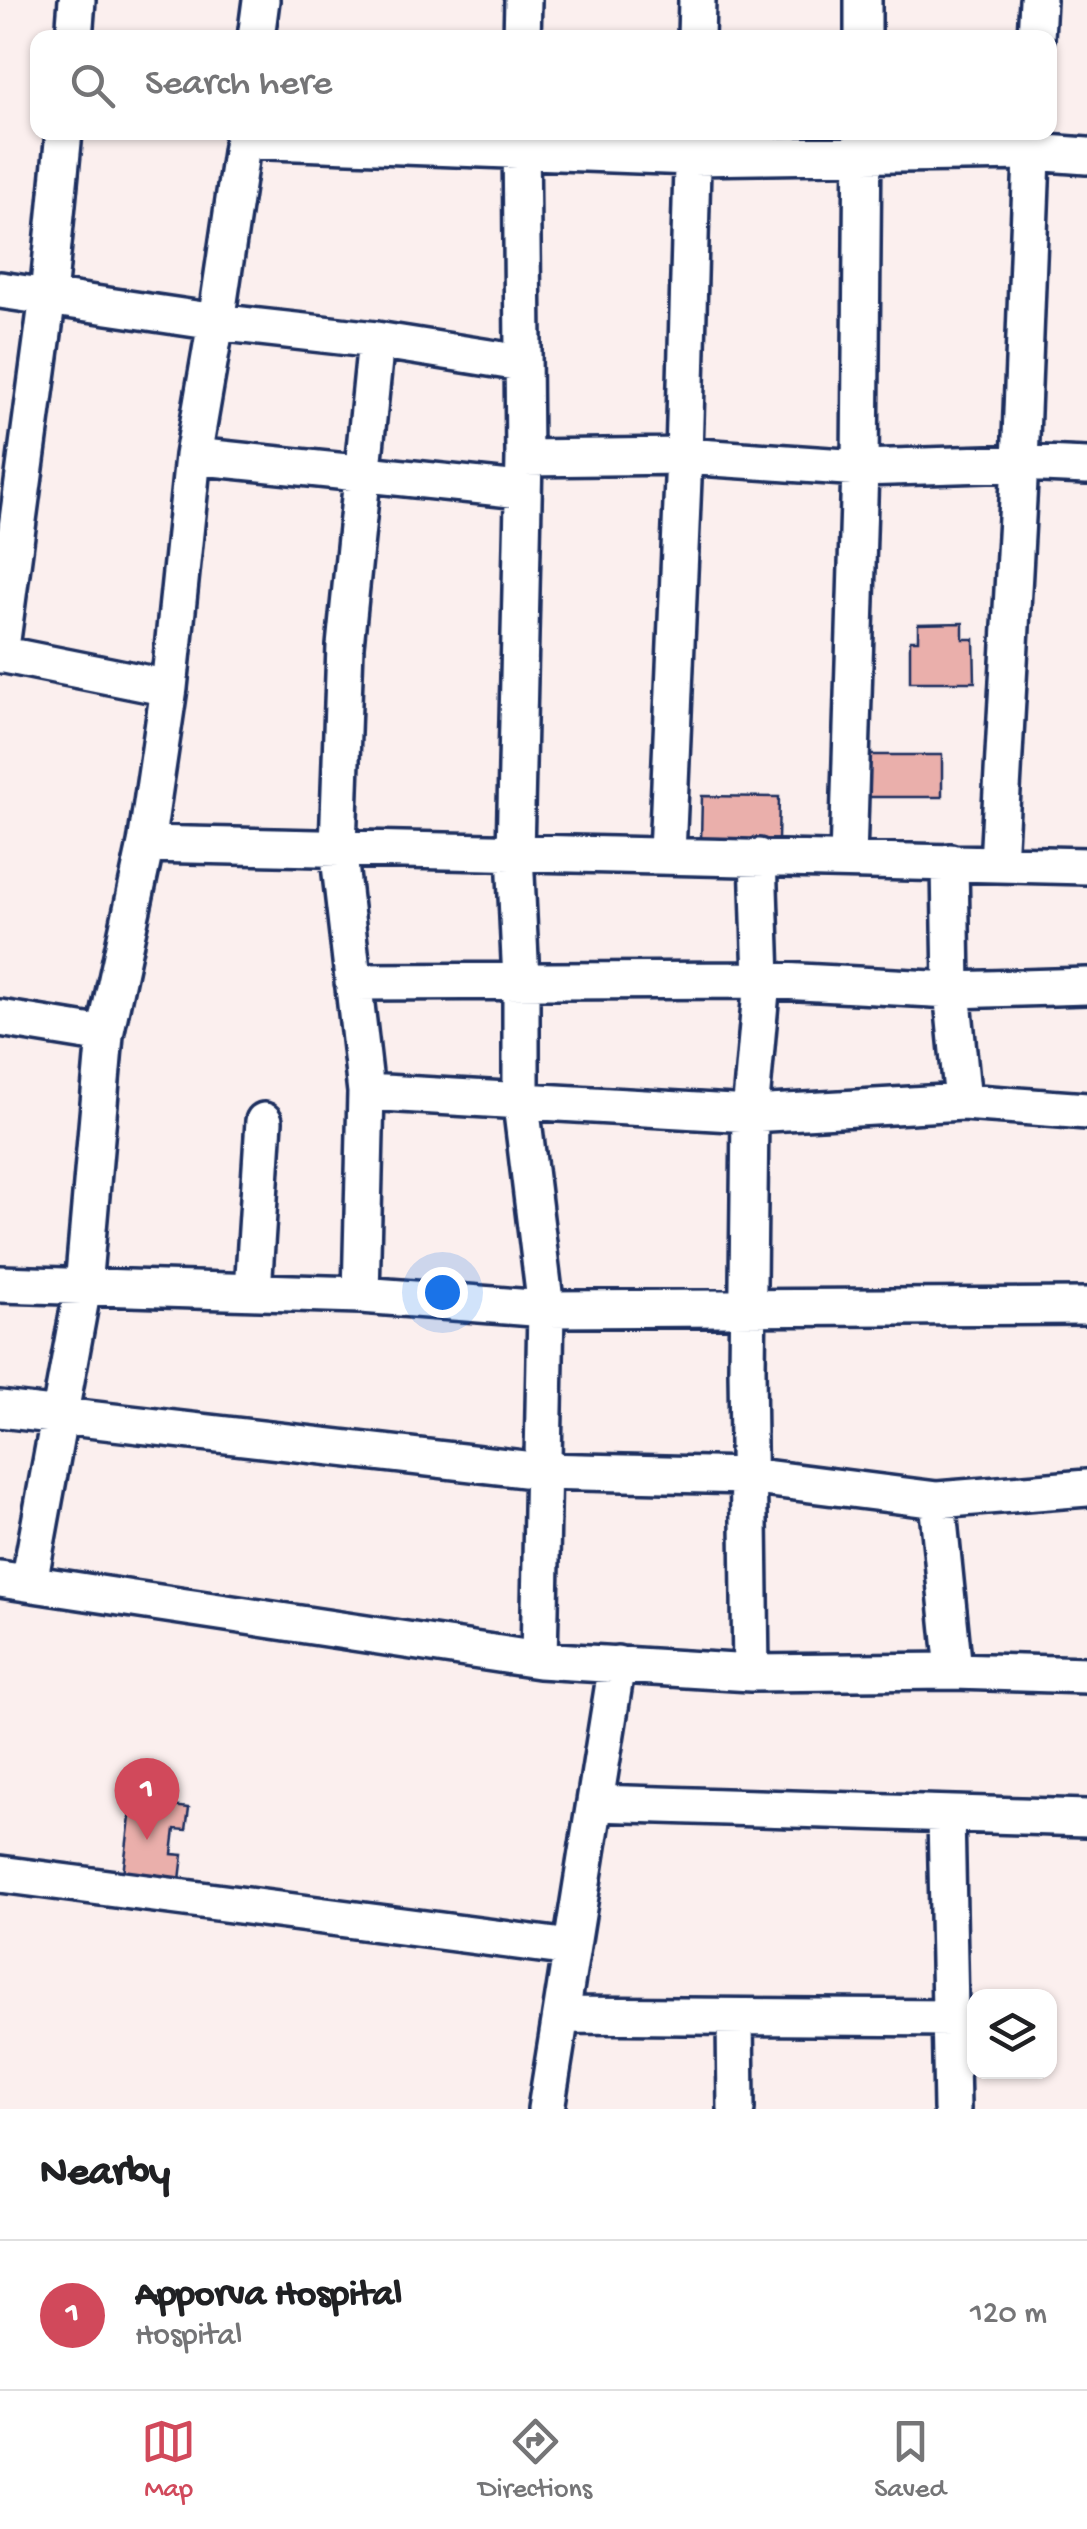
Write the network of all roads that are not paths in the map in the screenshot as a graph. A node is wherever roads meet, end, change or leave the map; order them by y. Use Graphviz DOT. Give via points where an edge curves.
graph roads {
  1 [pos="78,0"];
  2 [pos="261,0"];
  3 [pos="523,0"];
  4 [pos="697,0"];
  5 [pos="863,0"];
  6 [pos="1038,0"];
  7 [pos="75,30"];
  8 [pos="257,30"];
  9 [pos="522,30"];
  10 [pos="696,30"];
  11 [pos="863,30"];
  12 [pos="1036,30"];
  13 [pos="63,140"];
  14 [pos="242,140"];
  15 [pos="428,140"];
  16 [pos="521,142"];
  17 [pos="1032,142"];
  18 [pos="862,144"];
  19 [pos="693,145"];
  20 [pos="1087,156"];
  21 [pos="0,290"];
  22 [pos="48,296"];
  23 [pos="216,322"];
  24 [pos="376,340"];
  25 [pos="521,363"];
  26 [pos="192,456"];
  27 [pos="684,456"];
  28 [pos="1020,463"];
  29 [pos="1087,466"];
  30 [pos="860,468"];
  31 [pos="362,472"];
  32 [pos="523,474"];
  33 [pos="0,654"];
  34 [pos="169,688"];
  35 [pos="146,844"];
  36 [pos="338,846"];
  37 [pos="514,853"];
  38 [pos="667,854"];
  39 [pos="758,857"];
  40 [pos="848,859"];
  41 [pos="950,862"];
  42 [pos="998,863"];
  43 [pos="1087,866"];
  44 [pos="762,980"];
  45 [pos="521,981"];
  46 [pos="353,982"];
  47 [pos="1087,986"];
  48 [pos="952,990"];
  49 [pos="0,1018"];
  50 [pos="105,1035"];
  51 [pos="366,1092"];
  52 [pos="963,1102"];
  53 [pos="521,1104"];
  54 [pos="1087,1111"];
  55 [pos="750,1114"];
  56 [pos="264,1122"];
  57 [pos="0,1284"];
  58 [pos="83,1288"];
  59 [pos="254,1292"];
  60 [pos="360,1295"];
  61 [pos="750,1306"];
  62 [pos="1087,1306"];
  63 [pos="546,1309"];
  64 [pos="0,1409"];
  65 [pos="58,1418"];
  66 [pos="541,1471"];
  67 [pos="748,1476"];
  68 [pos="1087,1488"];
  69 [pos="937,1500"];
  70 [pos="15,1581"];
  71 [pos="539,1660"];
  72 [pos="618,1664"];
  73 [pos="954,1671"];
  74 [pos="751,1673"];
  75 [pos="1087,1675"];
  76 [pos="595,1803"];
  77 [pos="946,1815"];
  78 [pos="1087,1818"];
  79 [pos="0,1874"];
  80 [pos="571,1948"];
  81 [pos="561,2014"];
  82 [pos="734,2017"];
  83 [pos="952,2018"];
  84 [pos="546,2109"];
  85 [pos="736,2109"];
  86 [pos="952,2109"];
  1 -- 7 [label="street"];
  2 -- 8 [label="street"];
  3 -- 9 [label="street"];
  4 -- 10 [label="street"];
  5 -- 11 [label="street"];
  6 -- 12 [label="street"];
  13 -- 22 [label="street"];
  14 -- 23 [label="street"];
  15 -- 16 [label="street"];
  16 -- 19 [label="street"];
  16 -- 25 [label="street"];
  17 -- 18 [label="street"];
  17 -- 20 [label="street"];
  17 -- 28 [label="street"];
  18 -- 19 [label="street"];
  18 -- 30 [label="street"];
  19 -- 27 [label="street"];
  21 -- 22 [label="street"];
  22 -- 23 [label="street"];
  22 -- 33 [label="street"];
  23 -- 24 [label="street"];
  23 -- 26 [label="street"];
  24 -- 25 [label="street"];
  24 -- 31 [label="street"];
  25 -- 32 [label="street"];
  26 -- 31 [label="street"];
  26 -- 34 [label="street"];
  27 -- 30 [label="street"];
  27 -- 32 [label="street"];
  27 -- 38 [label="street"];
  28 -- 29 [label="street"];
  28 -- 30 [label="street"];
  28 -- 42 [label="street"];
  30 -- 40 [label="street"];
  31 -- 32 [label="street"];
  31 -- 36 [label="street" via="345,646"];
  32 -- 37 [label="street"];
  33 -- 34 [label="street"];
  34 -- 35 [label="street"];
  35 -- 36 [label="street"];
  35 -- 50 [label="street"];
  36 -- 37 [label="street"];
  36 -- 46 [label="street"];
  37 -- 38 [label="street"];
  37 -- 45 [label="street"];
  38 -- 39 [label="street"];
  39 -- 40 [label="street"];
  39 -- 44 [label="street"];
  40 -- 41 [label="street"];
  41 -- 42 [label="street"];
  41 -- 48 [label="street"];
  42 -- 43 [label="street"];
  44 -- 45 [label="street"];
  44 -- 48 [label="street"];
  44 -- 55 [label="street"];
  45 -- 46 [label="street"];
  45 -- 53 [label="street"];
  46 -- 51 [label="street"];
  47 -- 48 [label="street"];
  48 -- 52 [label="street"];
  49 -- 50 [label="street"];
  50 -- 58 [label="street"];
  51 -- 53 [label="street"];
  51 -- 60 [label="street"];
  52 -- 54 [label="street"];
  52 -- 55 [label="street"];
  53 -- 55 [label="street"];
  53 -- 63 [label="street"];
  55 -- 61 [label="street"];
  56 -- 59 [label="street"];
  57 -- 58 [label="street"];
  58 -- 59 [label="street"];
  58 -- 65 [label="street"];
  59 -- 60 [label="street"];
  60 -- 63 [label="street"];
  61 -- 62 [label="street"];
  61 -- 63 [label="street"];
  61 -- 67 [label="street"];
  63 -- 66 [label="street"];
  64 -- 65 [label="street"];
  65 -- 66 [label="street"];
  65 -- 70 [label="street"];
  66 -- 67 [label="street"];
  66 -- 71 [label="street"];
  67 -- 69 [label="street"];
  67 -- 74 [label="street"];
  68 -- 69 [label="street"];
  69 -- 73 [label="street"];
  70 -- 71 [label="street"];
  71 -- 72 [label="street"];
  72 -- 74 [label="street"];
  72 -- 76 [label="street"];
  73 -- 74 [label="street"];
  73 -- 75 [label="street"];
  76 -- 77 [label="street"];
  76 -- 80 [label="street"];
  77 -- 78 [label="street"];
  77 -- 83 [label="street"];
  79 -- 80 [label="street"];
  80 -- 81 [label="street"];
  81 -- 82 [label="street"];
  81 -- 84 [label="street"];
  82 -- 83 [label="street"];
  82 -- 85 [label="street"];
  83 -- 86 [label="street"];
}
